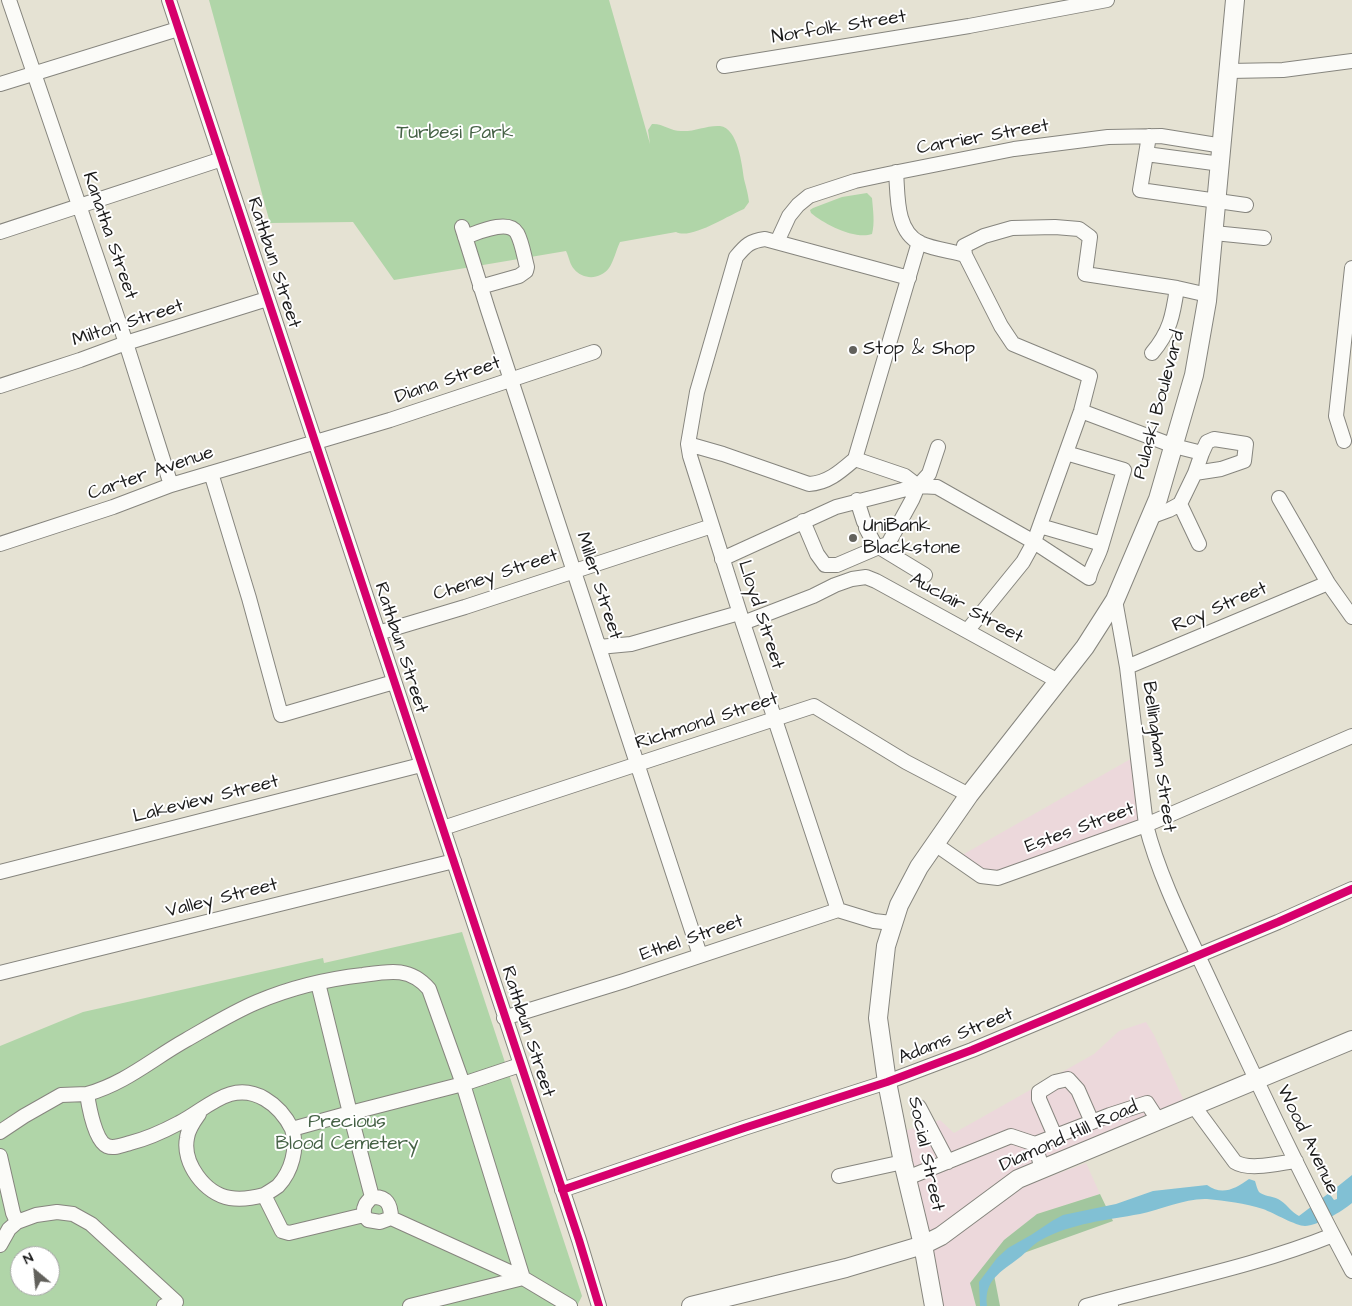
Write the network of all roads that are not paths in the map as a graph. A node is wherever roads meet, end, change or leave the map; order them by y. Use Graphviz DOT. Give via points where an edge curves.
graph roads {
  1 [pos="9,0"];
  2 [pos="169,0"];
  3 [pos="1108,0"];
  4 [pos="1236,0"];
  5 [pos="178,29"];
  6 [pos="1352,61"];
  7 [pos="724,66"];
  8 [pos="1229,71"];
  9 [pos="34,73"];
  10 [pos="0,84"];
  11 [pos="1148,136"];
  12 [pos="1223,146"];
  13 [pos="1146,154"];
  14 [pos="222,159"];
  15 [pos="1221,164"];
  16 [pos="896,172"];
  17 [pos="1217,201"];
  18 [pos="1246,205"];
  19 [pos="78,206"];
  20 [pos="0,232"];
  21 [pos="1214,233"];
  22 [pos="1264,238"];
  23 [pos="777,242"];
  24 [pos="919,242"];
  25 [pos="965,255"];
  26 [pos="1352,268"];
  27 [pos="909,278"];
  28 [pos="480,287"];
  29 [pos="1177,288"];
  30 [pos="1208,295"];
  31 [pos="267,299"];
  32 [pos="126,343"];
  33 [pos="594,352"];
  34 [pos="1152,353"];
  35 [pos="511,380"];
  36 [pos="0,386"];
  37 [pos="1081,411"];
  38 [pos="1344,441"];
  39 [pos="314,443"];
  40 [pos="688,444"];
  41 [pos="1174,446"];
  42 [pos="938,447"];
  43 [pos="1202,452"];
  44 [pos="1066,453"];
  45 [pos="855,459"];
  46 [pos="211,473"];
  47 [pos="1195,474"];
  48 [pos="171,485"];
  49 [pos="918,486"];
  50 [pos="1279,498"];
  51 [pos="857,500"];
  52 [pos="1180,504"];
  53 [pos="1150,517"];
  54 [pos="803,521"];
  55 [pos="712,526"];
  56 [pos="1040,526"];
  57 [pos="1034,542"];
  58 [pos="0,544"];
  59 [pos="1102,544"];
  60 [pos="1199,544"];
  61 [pos="879,547"];
  62 [pos="722,559"];
  63 [pos="573,570"];
  64 [pos="925,575"];
  65 [pos="1328,582"];
  66 [pos="1115,600"];
  67 [pos="1352,617"];
  68 [pos="741,618"];
  69 [pos="967,631"];
  70 [pos="378,633"];
  71 [pos="598,647"];
  72 [pos="1127,667"];
  73 [pos="1058,681"];
  74 [pos="394,682"];
  75 [pos="776,720"];
  76 [pos="1025,724"];
  77 [pos="1352,736"];
  78 [pos="638,764"];
  79 [pos="421,765"];
  80 [pos="968,795"];
  81 [pos="1146,825"];
  82 [pos="443,828"];
  83 [pos="935,844"];
  84 [pos="454,861"];
  85 [pos="0,872"];
  86 [pos="1352,889"];
  87 [pos="838,910"];
  88 [pos="892,923"];
  89 [pos="1198,954"];
  90 [pos="700,956"];
  91 [pos="0,973"];
  92 [pos="318,983"];
  93 [pos="504,1018"];
  94 [pos="1352,1040"];
  95 [pos="520,1065"];
  96 [pos="1255,1079"];
  97 [pos="887,1082"];
  98 [pos="463,1084"];
  99 [pos="87,1094"];
  100 [pos="1193,1105"];
  101 [pos="919,1106"];
  102 [pos="201,1111"];
  103 [pos="350,1113"];
  104 [pos="1158,1120"];
  105 [pos="1092,1122"];
  106 [pos="292,1129"];
  107 [pos="0,1132"];
  108 [pos="1055,1136"];
  109 [pos="1035,1144"];
  110 [pos="0,1156"];
  111 [pos="1296,1161"];
  112 [pos="948,1162"];
  113 [pos="1042,1169"];
  114 [pos="905,1170"];
  115 [pos="839,1176"];
  116 [pos="562,1190"];
  117 [pos="264,1195"];
  118 [pos="372,1197"];
  119 [pos="364,1215"];
  120 [pos="391,1218"];
  121 [pos="17,1222"];
  122 [pos="1330,1229"];
  123 [pos="1,1242"];
  124 [pos="923,1245"];
  125 [pos="1352,1271"];
  126 [pos="523,1278"];
  127 [pos="1109,1303"];
  128 [pos="174,1305"];
  129 [pos="410,1306"];
  130 [pos="570,1306"];
  131 [pos="599,1306"];
  132 [pos="692,1306"];
  133 [pos="934,1306"];
  134 [pos="1086,1306"];
  1 -- 9 [label="street, Kanatha Street"];
  2 -- 5 [label="street, Rathbun Street"];
  3 -- 7 [label="street, Norfolk Street"];
  4 -- 8 [label="main road, Pulaski Boulevard"];
  5 -- 9 [label="street"];
  5 -- 14 [label="street, Rathbun Street"];
  6 -- 8 [label="street" via="1283,70"];
  8 -- 12 [label="main road, Pulaski Boulevard"];
  9 -- 10 [label="street"];
  9 -- 19 [label="street, Kanatha Street"];
  11 -- 12 [label="street, Carrier Street"];
  11 -- 13 [label="street"];
  11 -- 16 [label="street, Carrier Street" via="1108,137 1014,149"];
  12 -- 15 [label="main road, Pulaski Boulevard"];
  13 -- 15 [label="street"];
  13 -- 17 [label="street" via="1140,190"];
  14 -- 19 [label="street"];
  14 -- 31 [label="street, Rathbun Street"];
  15 -- 17 [label="main road, Pulaski Boulevard"];
  16 -- 23 [label="street, Carrier Street" via="809,196 789,216"];
  16 -- 24 [label="street" via="901,220 910,236"];
  17 -- 18 [label="street"];
  17 -- 21 [label="main road, Pulaski Boulevard"];
  19 -- 20 [label="street"];
  19 -- 32 [label="street, Kanatha Street"];
  21 -- 22 [label="street"];
  21 -- 30 [label="main road, Pulaski Boulevard"];
  23 -- 27 [label="street"];
  23 -- 40 [label="street" via="765,239 752,241 736,257 697,392"];
  24 -- 25 [label="street"];
  24 -- 27 [label="street"];
  25 -- 29 [label="street" via="964,246 1012,228 1079,229 1090,237 1085,274"];
  25 -- 37 [label="street" via="1013,344 1090,376"];
  26 -- 38 [label="street" via="1336,416"];
  27 -- 45 [label="street"];
  28 -- 28 [label="street, Miller Street" via="463,232 512,228 516,232 526,271"];
  28 -- 35 [label="street, Miller Street"];
  29 -- 30 [label="street"];
  29 -- 34 [label="street" via="1172,319 1161,344"];
  30 -- 41 [label="main road, Pulaski Boulevard" via="1194,376"];
  31 -- 32 [label="street, Milton Street"];
  31 -- 39 [label="street, Rathbun Street"];
  32 -- 36 [label="street, Milton Street"];
  32 -- 48 [label="street, Kanatha Street"];
  33 -- 35 [label="street, Diana Street"];
  35 -- 39 [label="street, Diana Street"];
  35 -- 63 [label="street, Miller Street"];
  37 -- 41 [label="street"];
  37 -- 44 [label="street"];
  39 -- 46 [label="street, Carter Avenue"];
  39 -- 70 [label="street, Rathbun Street"];
  40 -- 45 [label="street" via="809,484 832,477"];
  40 -- 55 [label="street, Lloyd Street"];
  41 -- 43 [label="street"];
  41 -- 53 [label="main road, Pulaski Boulevard"];
  42 -- 49 [label="street" via="929,474"];
  43 -- 47 [label="street"];
  43 -- 47 [label="street" via="1207,442 1214,439 1246,444 1244,461"];
  44 -- 56 [label="street"];
  44 -- 59 [label="street" via="1124,470"];
  45 -- 49 [label="street" via="905,476"];
  46 -- 48 [label="street, Carter Avenue"];
  46 -- 74 [label="street" via="281,715"];
  47 -- 52 [label="street"];
  48 -- 58 [label="street, Carter Avenue"];
  49 -- 51 [label="street"];
  49 -- 57 [label="street" via="937,487"];
  49 -- 61 [label="street" via="888,544"];
  50 -- 65 [label="street"];
  51 -- 54 [label="street"];
  51 -- 61 [label="street" via="872,542"];
  52 -- 53 [label="street"];
  52 -- 60 [label="street"];
  53 -- 66 [label="main road, Pulaski Boulevard"];
  54 -- 61 [label="street" via="817,554 825,564 836,565"];
  54 -- 62 [label="street"];
  55 -- 62 [label="street, Lloyd Street"];
  55 -- 63 [label="street, Cheney Street"];
  56 -- 57 [label="street"];
  56 -- 59 [label="street"];
  57 -- 59 [label="street" via="1089,578"];
  57 -- 69 [label="street" via="1023,562"];
  61 -- 64 [label="street"];
  62 -- 68 [label="street, Lloyd Street"];
  63 -- 70 [label="street, Cheney Street"];
  63 -- 71 [label="street, Miller Street"];
  65 -- 67 [label="street"];
  65 -- 72 [label="street, Roy Street"];
  66 -- 72 [label="street, Bellingham Street"];
  66 -- 73 [label="main road, Pulaski Boulevard" via="1085,648"];
  68 -- 69 [label="street, Auclair Street" via="866,577"];
  68 -- 71 [label="street, Auclair Street" via="631,644"];
  68 -- 75 [label="street, Lloyd Street"];
  69 -- 73 [label="street, Auclair Street"];
  70 -- 74 [label="street, Rathbun Street"];
  71 -- 78 [label="street, Miller Street"];
  72 -- 81 [label="street, Bellingham Street"];
  73 -- 76 [label="main road, Pulaski Boulevard"];
  74 -- 79 [label="street, Rathbun Street"];
  75 -- 78 [label="street, Richmond Street"];
  75 -- 80 [label="street, Richmond Street" via="814,706"];
  75 -- 87 [label="street, Lloyd Street"];
  76 -- 80 [label="main road, Social Street"];
  77 -- 81 [label="street, Estes Street"];
  78 -- 82 [label="street, Richmond Street"];
  78 -- 90 [label="street, Miller Street"];
  79 -- 82 [label="street, Rathbun Street"];
  79 -- 85 [label="street, Lakeview Street"];
  80 -- 83 [label="main road, Social Street"];
  81 -- 83 [label="street, Estes Street" via="998,878 981,876"];
  81 -- 89 [label="street, Bellingham Street" via="1164,879"];
  82 -- 84 [label="street, Rathbun Street"];
  83 -- 88 [label="main road, Social Street" via="908,886"];
  84 -- 91 [label="street, Valley Street"];
  84 -- 93 [label="street, Rathbun Street"];
  86 -- 89 [label="street, Adams Street"];
  87 -- 88 [label="street"];
  87 -- 90 [label="street, Ethel Street"];
  88 -- 97 [label="main road, Social Street" via="886,946 878,1018"];
  89 -- 96 [label="street, Bellingham Street"];
  89 -- 97 [label="street, Adams Street" via="972,1050"];
  90 -- 93 [label="street, Ethel Street"];
  92 -- 98 [label="street" via="383,972 410,974 421,979 434,1000"];
  92 -- 99 [label="street" via="255,1003 185,1041 130,1077"];
  92 -- 103 [label="street"];
  93 -- 95 [label="street, Rathbun Street"];
  94 -- 96 [label="main road, Diamond Hill Road"];
  95 -- 98 [label="street"];
  95 -- 116 [label="street, Rathbun Street"];
  96 -- 100 [label="main road, Diamond Hill Road"];
  96 -- 111 [label="street, Wood Avenue"];
  97 -- 114 [label="main road, Social Street"];
  97 -- 116 [label="street, Adams Street"];
  98 -- 103 [label="street"];
  98 -- 126 [label="street"];
  99 -- 102 [label="street" via="89,1109 102,1142 107,1146 135,1142"];
  99 -- 107 [label="street" via="61,1095"];
  100 -- 104 [label="main road, Diamond Hill Road"];
  100 -- 111 [label="street" via="1240,1165"];
  101 -- 112 [label="street"];
  102 -- 106 [label="street" via="209,1103 232,1093 257,1094 272,1103"];
  102 -- 117 [label="street" via="187,1138 187,1151 197,1176 229,1198"];
  103 -- 106 [label="street"];
  103 -- 118 [label="street"];
  104 -- 105 [label="street" via="1147,1104"];
  104 -- 113 [label="main road, Diamond Hill Road"];
  105 -- 108 [label="street"];
  105 -- 108 [label="street" via="1078,1090 1068,1079 1056,1082 1039,1092"];
  106 -- 117 [label="street" via="295,1150 292,1163 278,1186"];
  108 -- 109 [label="street"];
  109 -- 112 [label="street" via="1011,1136"];
  109 -- 113 [label="street"];
  110 -- 121 [label="street"];
  111 -- 122 [label="street, Wood Avenue"];
  112 -- 114 [label="street"];
  113 -- 124 [label="main road, Diamond Hill Road" via="1018,1179 941,1236"];
  114 -- 115 [label="street"];
  114 -- 124 [label="main road, Social Street"];
  116 -- 131 [label="street, Rathbun Street"];
  117 -- 119 [label="street" via="282,1231 289,1233"];
  118 -- 119 [label="street" via="365,1203"];
  118 -- 120 [label="street" via="379,1196 389,1204"];
  119 -- 120 [label="street" via="374,1222"];
  120 -- 126 [label="street"];
  121 -- 123 [label="street"];
  121 -- 128 [label="street" via="56,1212 73,1214 91,1224"];
  122 -- 125 [label="street, Wood Avenue"];
  122 -- 127 [label="street" via="1306,1246"];
  124 -- 132 [label="main road, Diamond Hill Road" via="846,1268"];
  124 -- 133 [label="main road, Social Street"];
  126 -- 129 [label="street"];
  126 -- 130 [label="street"];
  127 -- 134 [label="street"];
}
